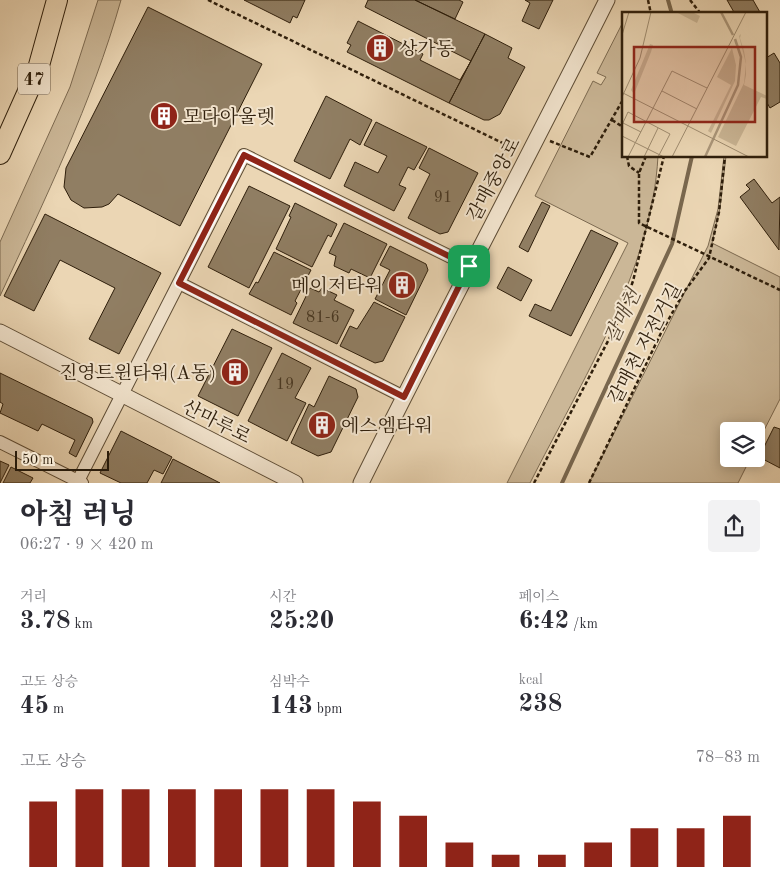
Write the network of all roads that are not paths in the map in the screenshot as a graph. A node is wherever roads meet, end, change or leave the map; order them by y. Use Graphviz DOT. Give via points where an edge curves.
graph roads {
  1 [pos="57,0"];
  2 [pos="607,0"];
  3 [pos="0,154"];
  4 [pos="469,266"];
  5 [pos="179,283"];
  6 [pos="0,332"];
  7 [pos="121,395"];
  8 [pos="404,397"];
  9 [pos="0,442"];
  10 [pos="79,482"];
  11 [pos="295,483"];
  12 [pos="360,483"];
  1 -- 3 [label="main road, 47" via="38,69"];
  2 -- 4 [label="street, 갈매중앙로"];
  4 -- 5 [label="street" via="244,155"];
  4 -- 8 [label="street, 갈매중앙로"];
  5 -- 7 [label="street"];
  5 -- 8 [label="street"];
  6 -- 7 [label="street, 산마루로"];
  7 -- 10 [label="street"];
  7 -- 11 [label="street, 산마루로"];
  8 -- 12 [label="street, 갈매중앙로"];
  9 -- 10 [label="street"];
}
